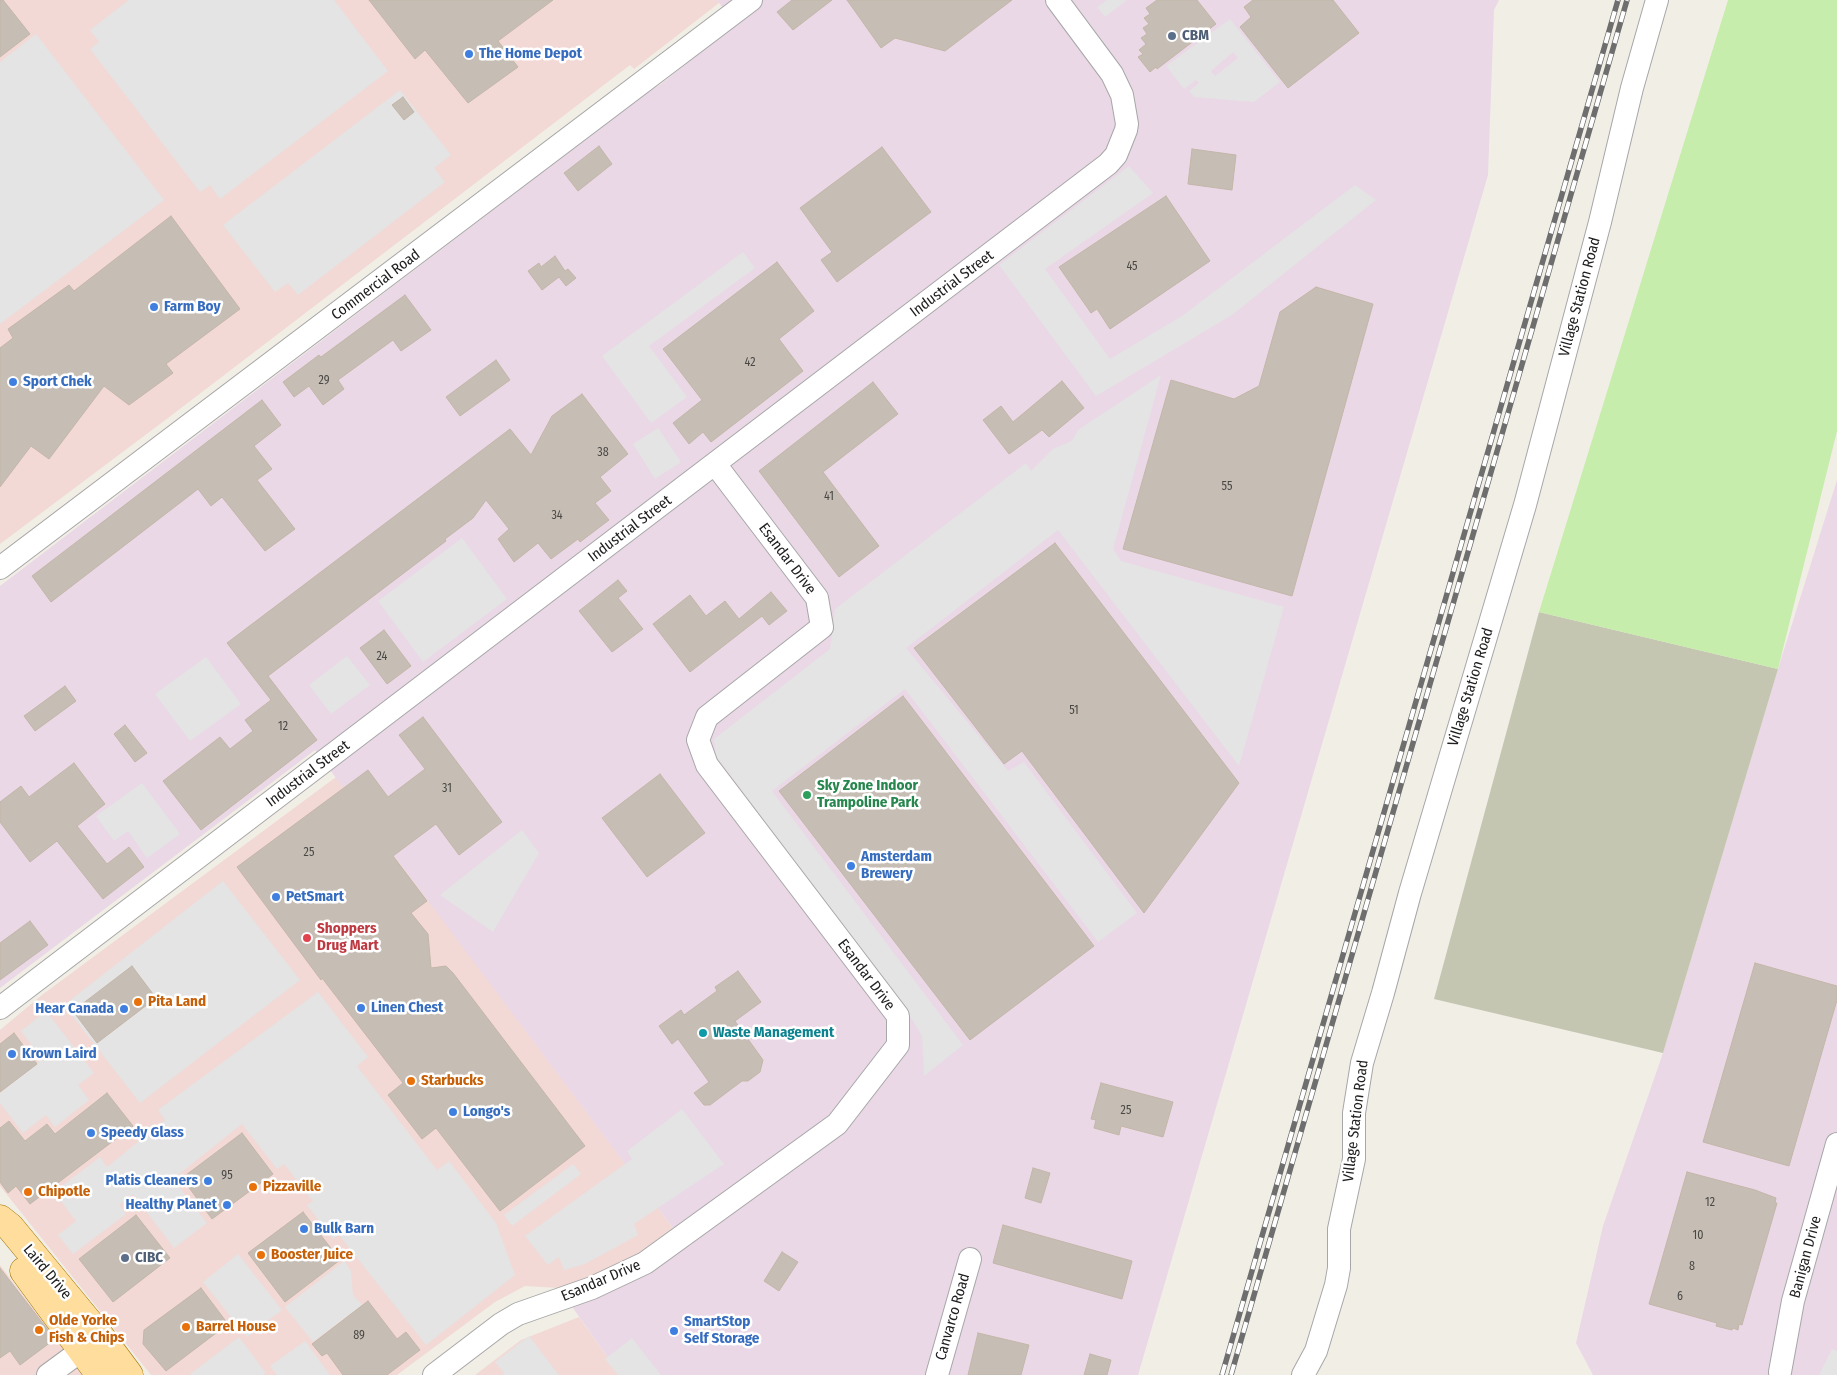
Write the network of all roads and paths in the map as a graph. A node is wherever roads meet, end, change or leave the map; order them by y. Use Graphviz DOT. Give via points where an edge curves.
graph roads {
  1 [pos="750,0"];
  2 [pos="1057,0"];
  3 [pos="1657,0"];
  4 [pos="715,464"];
  5 [pos="0,568"];
  6 [pos="0,1008"];
  7 [pos="1837,1144"];
  8 [pos="0,1219"];
  9 [pos="0,1238"];
  10 [pos="970,1259"];
  11 [pos="82,1350"];
  12 [pos="1780,1372"];
  13 [pos="48,1375"];
  14 [pos="100,1375"];
  15 [pos="129,1375"];
  16 [pos="434,1375"];
  17 [pos="937,1375"];
  18 [pos="1303,1375"];
  1 -- 5 [label="street, Commercial Road"];
  2 -- 4 [label="street, Industrial Street" via="1112,74 1122,95 1128,124 1116,156"];
  3 -- 18 [label="street, Village Station Road" via="1525,505 1362,1063 1354,1113 1354,1159 1339,1229 1336,1285 1316,1351"];
  4 -- 6 [label="street, Industrial Street"];
  4 -- 16 [label="street, Esandar Drive" via="817,598 822,627 707,717 698,740 707,765 898,1016 898,1045 837,1124 645,1263 592,1288 518,1314"];
  7 -- 12 [label="street, Banigan Drive" via="1793,1302"];
  8 -- 15 [label="main road, Laird Drive" via="24,1243"];
  9 -- 11 [label="main road, Laird Drive"];
  10 -- 17 [label="street, Canvarco Road"];
  11 -- 13 [label="street"];
  11 -- 14 [label="main road, Laird Drive"];
}
